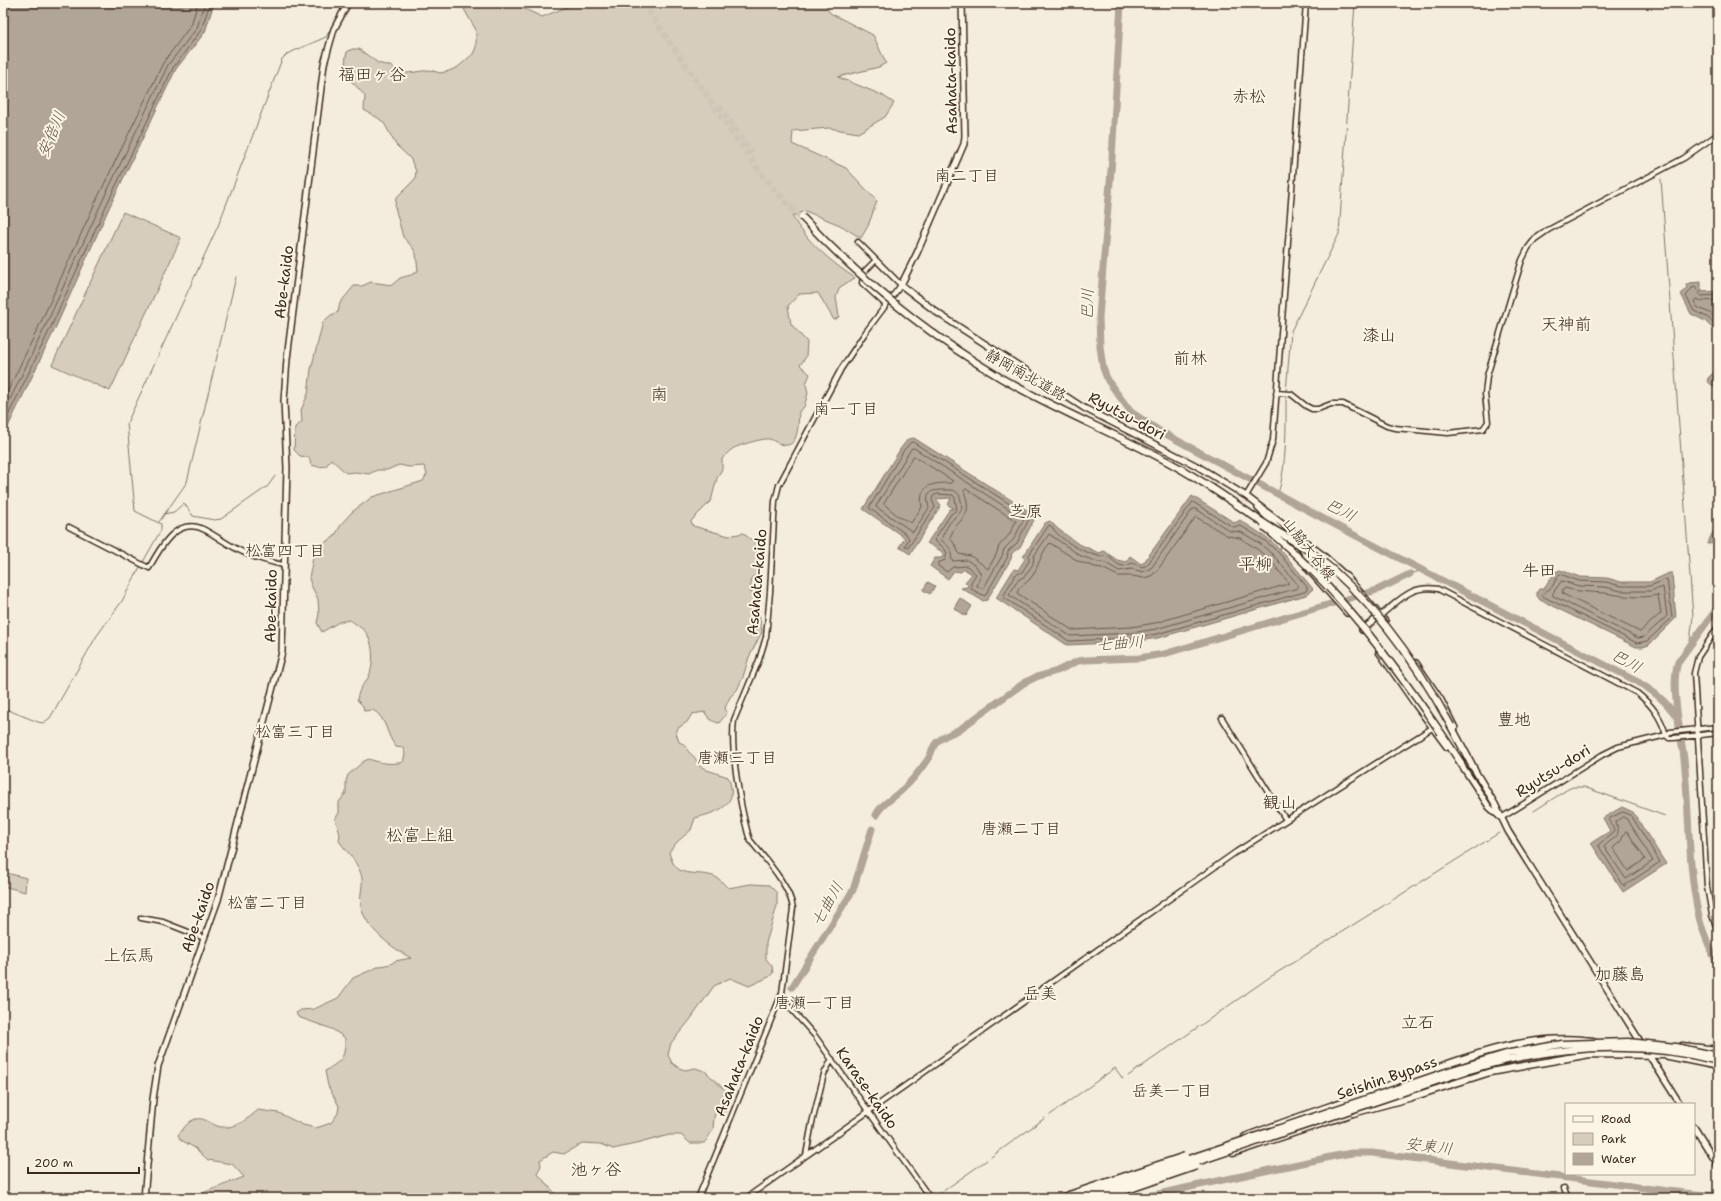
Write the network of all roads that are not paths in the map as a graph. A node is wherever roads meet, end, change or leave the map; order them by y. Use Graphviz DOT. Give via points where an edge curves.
graph roads {
  1 [pos="348,3"];
  2 [pos="962,3"];
  3 [pos="1306,3"];
  4 [pos="1718,134"];
  5 [pos="801,218"];
  6 [pos="858,242"];
  7 [pos="876,260"];
  8 [pos="901,285"];
  9 [pos="886,305"];
  10 [pos="1276,393"];
  11 [pos="1246,496"];
  12 [pos="1262,523"];
  13 [pos="69,527"];
  14 [pos="283,565"];
  15 [pos="1380,615"];
  16 [pos="1718,627"];
  17 [pos="1362,630"];
  18 [pos="1222,718"];
  19 [pos="1718,727"];
  20 [pos="1432,728"];
  21 [pos="1697,729"];
  22 [pos="1718,733"];
  23 [pos="1666,735"];
  24 [pos="1697,735"];
  25 [pos="1461,763"];
  26 [pos="1473,767"];
  27 [pos="1501,818"];
  28 [pos="1286,820"];
  29 [pos="141,918"];
  30 [pos="1718,931"];
  31 [pos="204,938"];
  32 [pos="782,993"];
  33 [pos="1593,1041"];
  34 [pos="1640,1042"];
  35 [pos="1718,1052"];
  36 [pos="1590,1054"];
  37 [pos="1648,1054"];
  38 [pos="832,1059"];
  39 [pos="1718,1061"];
  40 [pos="1718,1066"];
  41 [pos="1369,1097"];
  42 [pos="1679,1103"];
  43 [pos="868,1111"];
  44 [pos="1335,1115"];
  45 [pos="1695,1129"];
  46 [pos="1237,1148"];
  47 [pos="806,1155"];
  48 [pos="1718,1166"];
  49 [pos="1564,1188"];
  50 [pos="1071,1197"];
  51 [pos="144,1198"];
  52 [pos="698,1198"];
  53 [pos="746,1198"];
  54 [pos="930,1198"];
  55 [pos="1060,1198"];
  56 [pos="1091,1198"];
  57 [pos="1105,1198"];
  58 [pos="1568,1198"];
  1 -- 14 [label="main road, Abe-kaido" via="334,29 324,64 286,360 284,401 287,468"];
  2 -- 8 [label="main road, Asahata-kaido" via="964,144"];
  3 -- 10 [label="street"];
  4 -- 10 [label="street" via="1695,151 1548,230 1531,243 1520,266 1487,376 1485,394 1488,422 1483,429 1448,433 1395,428 1343,404 1331,404 1318,409 1309,408 1291,394"];
  5 -- 12 [label="highway, 静岡南北道路, bridge" via="847,266 906,316 953,350 1032,397 1186,474"];
  6 -- 7 [label="street"];
  7 -- 8 [label="street"];
  7 -- 9 [label="street" via="864,272 862,283"];
  8 -- 9 [label="street, Asahata-kaido"];
  8 -- 11 [label="main road, Ryutsu-dori" via="940,314 1084,408 1197,466"];
  9 -- 32 [label="street, Asahata-kaido" via="842,370 779,485 775,501 766,637 733,725 736,765 750,840 785,886 792,900"];
  10 -- 11 [label="street" via="1270,453"];
  11 -- 15 [label="main road, 山脇大谷線" via="1324,556 1359,589"];
  11 -- 17 [label="main road, 山脇大谷線" via="1286,536 1312,576"];
  12 -- 25 [label="highway, bridge" via="1349,609 1393,664"];
  12 -- 26 [label="highway, bridge" via="1314,554 1357,594 1407,655 1436,700"];
  13 -- 14 [label="street" via="149,568 164,542 176,530 192,526 204,529 244,553"];
  14 -- 31 [label="main road, Abe-kaido" via="281,658 218,900"];
  15 -- 17 [label="main road"];
  15 -- 23 [label="street" via="1416,589 1438,590 1637,693 1657,713"];
  15 -- 26 [label="main road, 山脇大谷線" via="1441,700"];
  16 -- 21 [label="street" via="1694,665"];
  17 -- 20 [label="main road, 山脇大谷線"];
  18 -- 28 [label="street"];
  19 -- 21 [label="street"];
  20 -- 25 [label="main road, 山脇大谷線"];
  20 -- 28 [label="street"];
  21 -- 23 [label="street, Ryutsu-dori" via="1673,731"];
  21 -- 24 [label="street"];
  22 -- 24 [label="street"];
  23 -- 24 [label="street" via="1674,738"];
  23 -- 27 [label="street, Ryutsu-dori" via="1618,747 1602,755"];
  24 -- 30 [label="street" via="1708,894"];
  25 -- 27 [label="main road" via="1489,808"];
  26 -- 27 [label="main road"];
  27 -- 34 [label="main road"];
  28 -- 43 [label="street" via="1223,861"];
  29 -- 31 [label="street" via="163,922"];
  31 -- 51 [label="main road, Abe-kaido" via="158,1066"];
  32 -- 38 [label="street, Karase-kaido" via="784,1001"];
  32 -- 52 [label="street, Asahata-kaido"];
  33 -- 34 [label="highway"];
  33 -- 41 [label="highway, bridge" via="1561,1042 1489,1054 1414,1078"];
  33 -- 50 [label="highway" via="1548,1039 1476,1055 1296,1117 1214,1149"];
  34 -- 35 [label="highway"];
  34 -- 37 [label="main road"];
  35 -- 41 [label="highway, Seishin Bypass, bridge" via="1628,1042 1555,1045 1490,1057"];
  36 -- 37 [label="highway"];
  36 -- 44 [label="highway, bridge" via="1526,1060 1493,1067 1353,1112"];
  36 -- 56 [label="highway" via="1507,1067 1474,1076"];
  37 -- 40 [label="highway"];
  37 -- 42 [label="main road"];
  38 -- 43 [label="street, Karase-kaido"];
  38 -- 47 [label="street" via="824,1074"];
  39 -- 44 [label="highway, Seishin Bypass, bridge" via="1642,1048 1593,1047 1550,1051 1511,1058 1469,1070"];
  41 -- 50 [label="highway, Seishin Bypass, bridge" via="1186,1156"];
  43 -- 47 [label="street"];
  43 -- 54 [label="street, Karase-kaido"];
  44 -- 46 [label="highway, Seishin Bypass, bridge"];
  45 -- 48 [label="main road"];
  46 -- 56 [label="highway, Seishin Bypass, bridge"];
  46 -- 57 [label="highway, bridge" via="1190,1168"];
  47 -- 53 [label="street"];
  49 -- 58 [label="street"];
  50 -- 55 [label="highway"];
}
